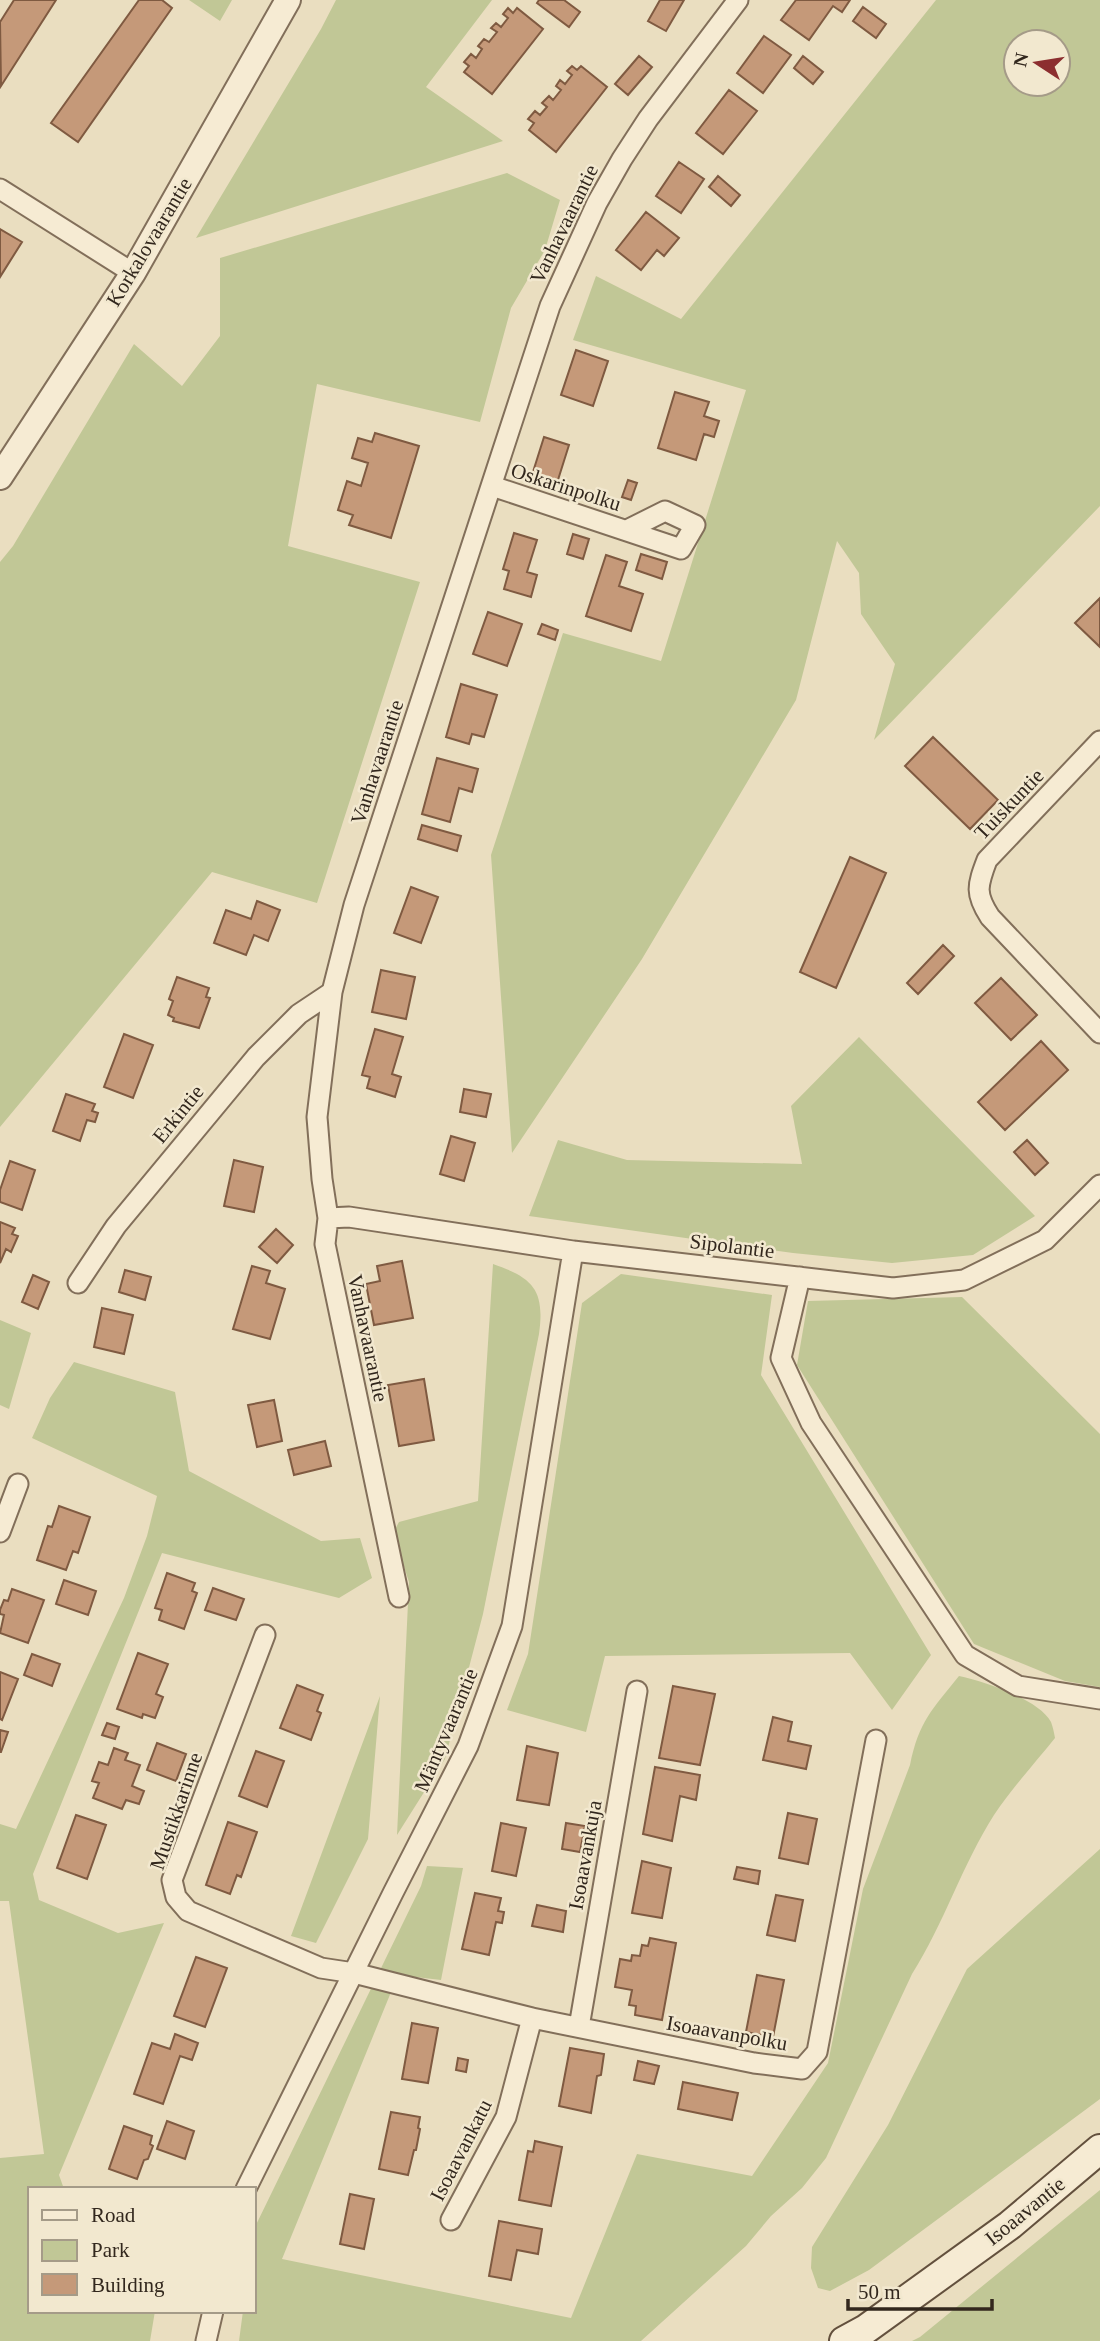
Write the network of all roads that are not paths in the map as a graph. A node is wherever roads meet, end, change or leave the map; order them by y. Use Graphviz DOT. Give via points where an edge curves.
graph roads {
  1 [pos="288,0"];
  2 [pos="738,0"];
  3 [pos="0,188"];
  4 [pos="133,273"];
  5 [pos="0,477"];
  6 [pos="492,486"];
  7 [pos="627,530"];
  8 [pos="1100,741"];
  9 [pos="332,992"];
  10 [pos="1100,1033"];
  11 [pos="1100,1185"];
  12 [pos="328,1218"];
  13 [pos="573,1251"];
  14 [pos="800,1277"];
  15 [pos="78,1283"];
  16 [pos="18,1484"];
  17 [pos="0,1532"];
  18 [pos="399,1597"];
  19 [pos="265,1635"];
  20 [pos="637,1691"];
  21 [pos="1100,1699"];
  22 [pos="876,1740"];
  23 [pos="354,1973"];
  24 [pos="532,2018"];
  25 [pos="579,2027"];
  26 [pos="1100,2150"];
  27 [pos="247,2187"];
  28 [pos="451,2220"];
  29 [pos="213,2313"];
  30 [pos="206,2341"];
  31 [pos="844,2341"];
  1 -- 4 [label="street, Korkalovaarantie"];
  2 -- 6 [label="street, Vanhavaarantie" via="648,119 597,203 550,306"];
  3 -- 4 [label="street"];
  4 -- 5 [label="street, Korkalovaarantie"];
  6 -- 7 [label="street, Oskarinpolku"];
  6 -- 9 [label="street, Vanhavaarantie" via="354,905"];
  8 -- 10 [label="street, Tuiskuntie" via="986,860 978,899 989,917"];
  9 -- 12 [label="street, Vanhavaarantie" via="317,1117"];
  9 -- 15 [label="street, Erkintie" via="299,1014 256,1057 116,1226"];
  11 -- 14 [label="street, Sipolantie" via="1045,1240 964,1280 893,1288"];
  12 -- 13 [label="street, Sipolantie" via="349,1217"];
  12 -- 18 [label="street, Vanhavaarantie" via="325,1244"];
  13 -- 14 [label="street, Sipolantie"];
  13 -- 23 [label="street, Mäntyvaarantie" via="512,1626 468,1746"];
  14 -- 21 [label="street" via="781,1359 811,1423 965,1655 1018,1686"];
  16 -- 17 [label="street"];
  19 -- 23 [label="street, Mustikkarinne" via="172,1880 176,1897 188,1911 205,1920 321,1968"];
  20 -- 25 [label="street, Isoaavankuja"];
  22 -- 25 [label="street, Isoaavanpolku" via="817,2052 802,2069"];
  23 -- 24 [label="street, Isoaavanpolku"];
  23 -- 27 [label="street, Mäntyvaarantie"];
  24 -- 25 [label="street, Isoaavanpolku"];
  24 -- 28 [label="street, Isoaavankatu" via="506,2117"];
  26 -- 31 [label="main road, Isoaavantie" via="1010,2225"];
  29 -- 30 [label="street"];
}
